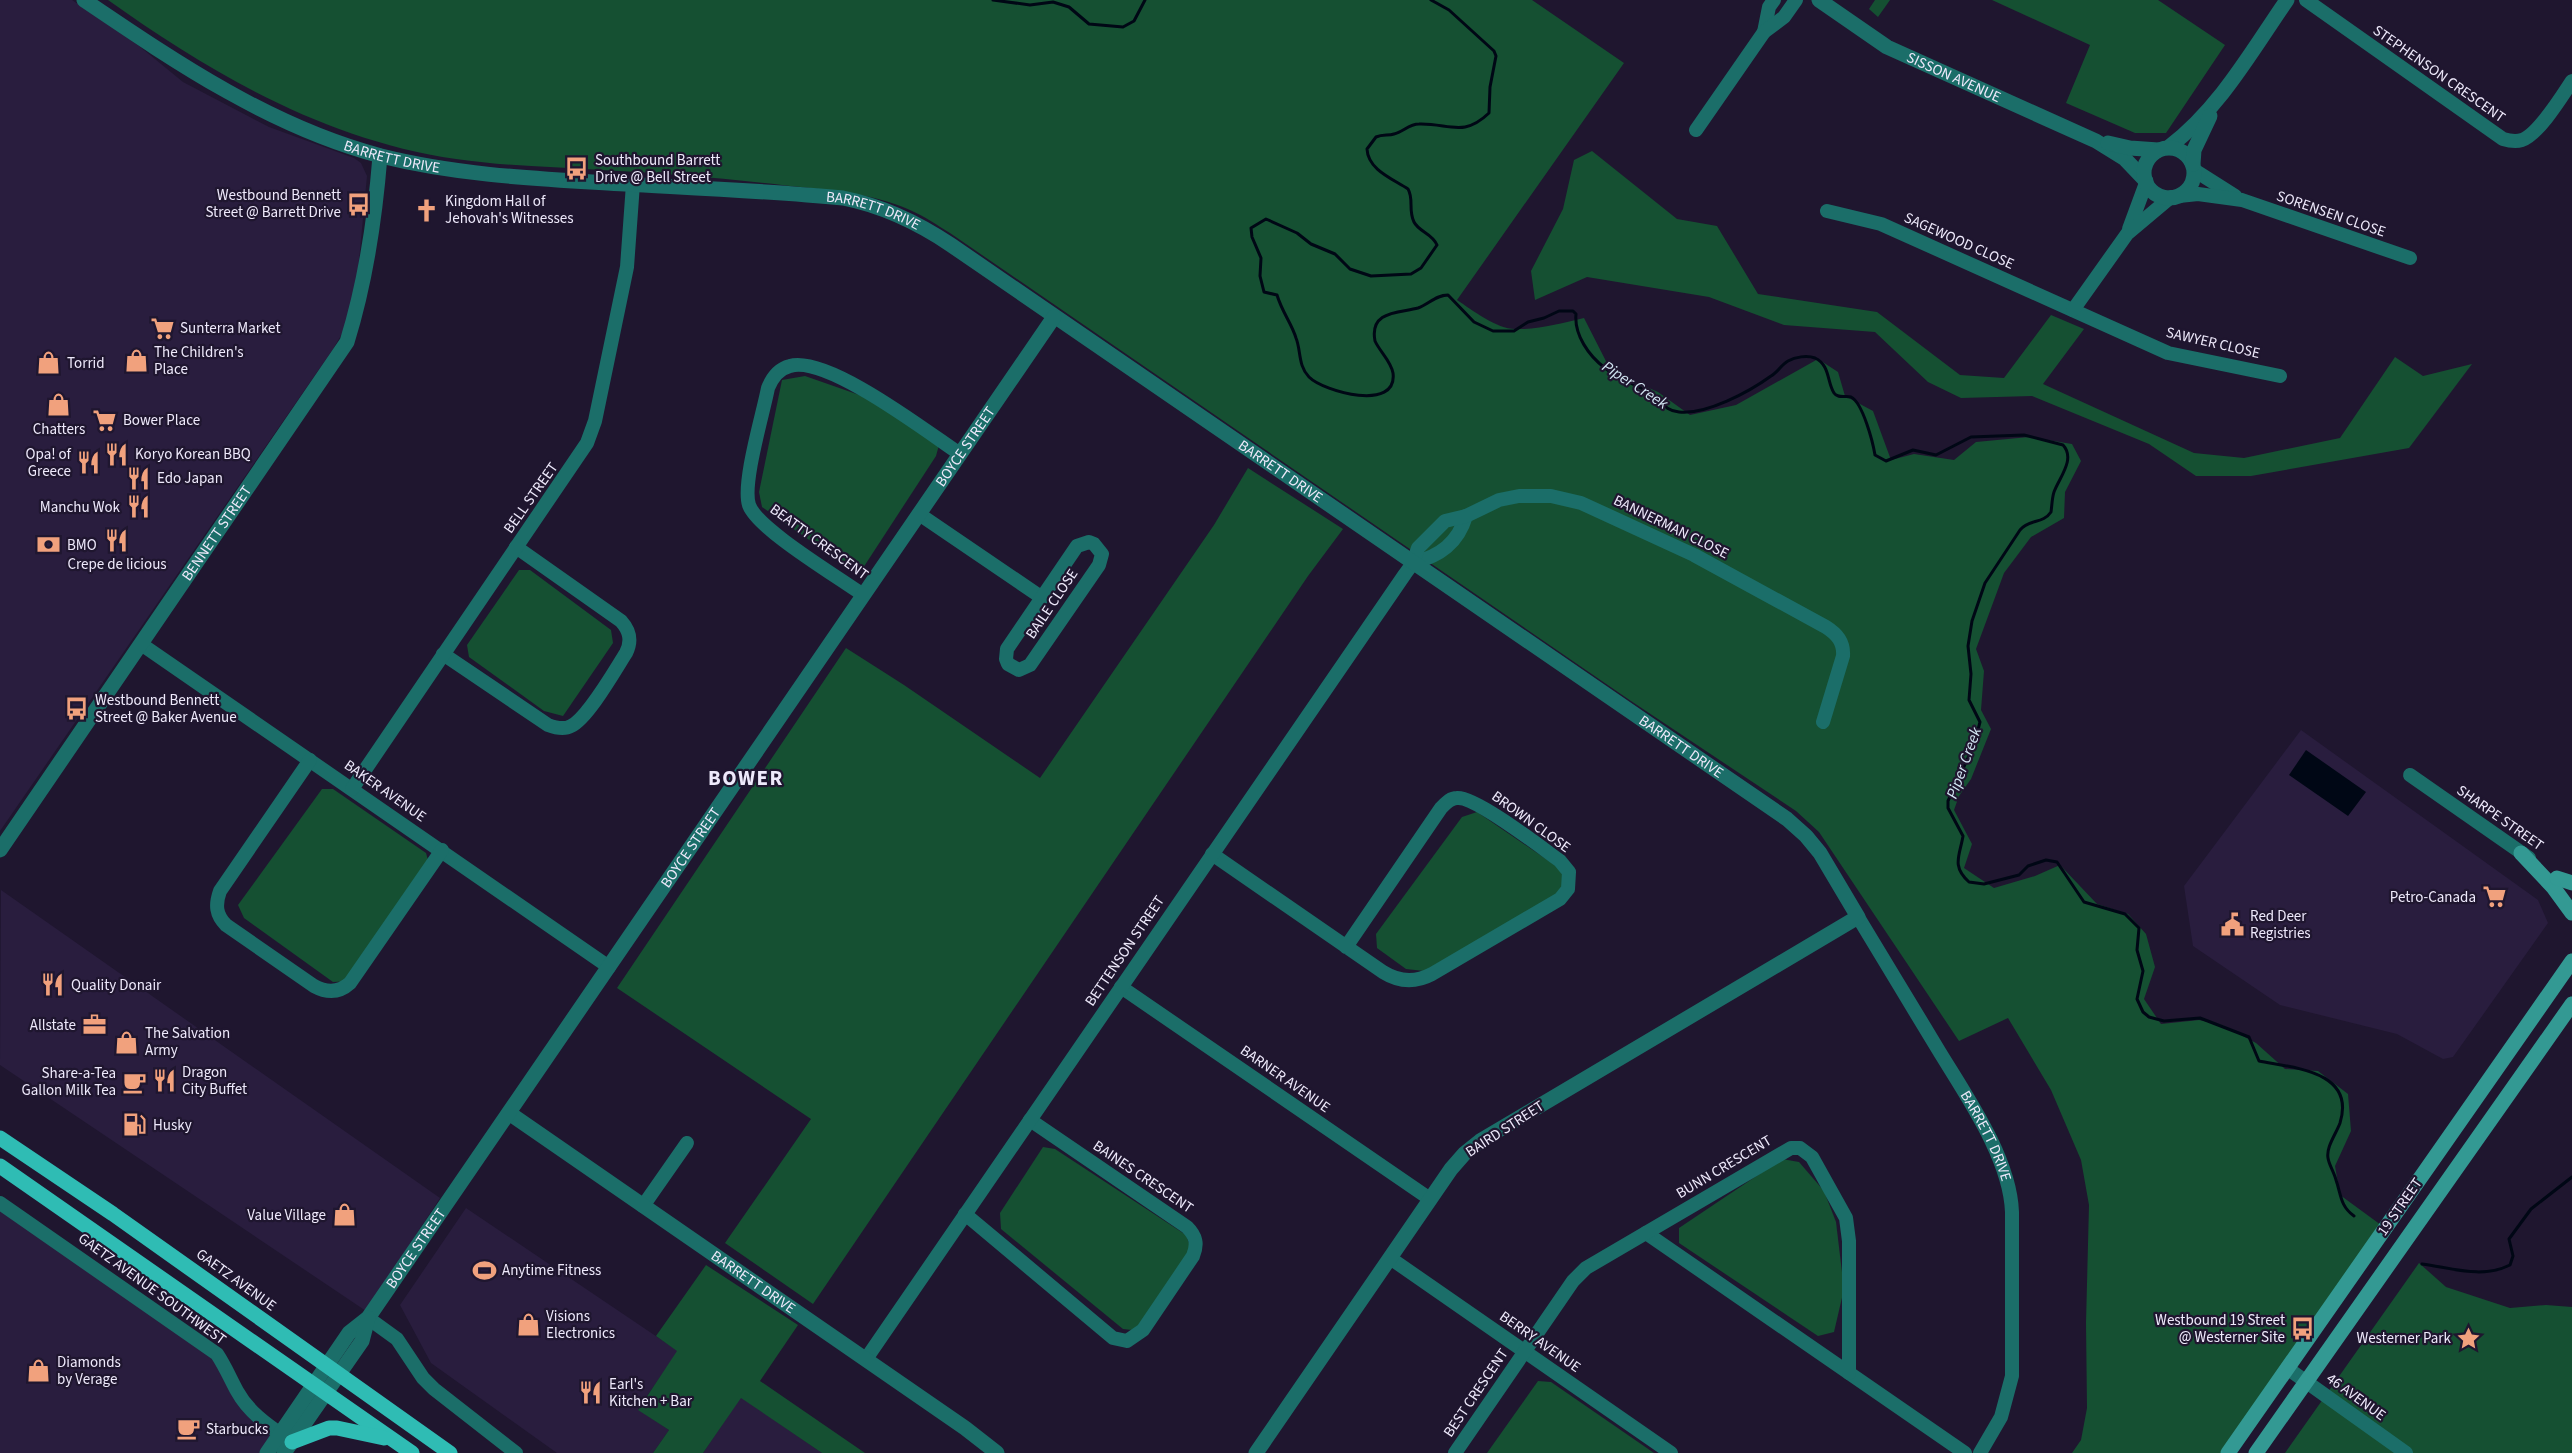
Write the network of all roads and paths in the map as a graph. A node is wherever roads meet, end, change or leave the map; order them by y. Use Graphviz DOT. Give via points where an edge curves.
graph roads {
  1 [pos="84,0"];
  2 [pos="1774,0"];
  3 [pos="1796,0"];
  4 [pos="1819,0"];
  5 [pos="2287,0"];
  6 [pos="2306,0"];
  7 [pos="1764,32"];
  8 [pos="2572,81"];
  9 [pos="2218,100"];
  10 [pos="1696,130"];
  11 [pos="2096,141"];
  12 [pos="2163,149"];
  13 [pos="380,156"];
  14 [pos="2194,167"];
  15 [pos="2146,182"];
  16 [pos="633,184"];
  17 [pos="2175,197"];
  18 [pos="2242,200"];
  19 [pos="1827,211"];
  20 [pos="2127,234"];
  21 [pos="2410,258"];
  22 [pos="2073,310"];
  23 [pos="1054,317"];
  24 [pos="2280,376"];
  25 [pos="960,454"];
  26 [pos="919,514"];
  27 [pos="1466,516"];
  28 [pos="516,548"];
  29 [pos="1413,563"];
  30 [pos="863,595"];
  31 [pos="1041,597"];
  32 [pos="141,644"];
  33 [pos="443,654"];
  34 [pos="1823,722"];
  35 [pos="310,760"];
  36 [pos="2410,775"];
  37 [pos="352,789"];
  38 [pos="0,850"];
  39 [pos="442,850"];
  40 [pos="2521,853"];
  41 [pos="1212,854"];
  42 [pos="2557,878"];
  43 [pos="2572,883"];
  44 [pos="2572,888"];
  45 [pos="2572,913"];
  46 [pos="1858,917"];
  47 [pos="1346,946"];
  48 [pos="2572,961"];
  49 [pos="609,967"];
  50 [pos="1121,987"];
  51 [pos="2572,1004"];
  52 [pos="509,1113"];
  53 [pos="1030,1120"];
  54 [pos="0,1138"];
  55 [pos="687,1143"];
  56 [pos="0,1166"];
  57 [pos="1430,1199"];
  58 [pos="0,1203"];
  59 [pos="643,1206"];
  60 [pos="965,1214"];
  61 [pos="1646,1233"];
  62 [pos="1390,1258"];
  63 [pos="368,1318"];
  64 [pos="1525,1351"];
  65 [pos="866,1359"];
  66 [pos="2287,1368"];
  67 [pos="332,1371"];
  68 [pos="1849,1374"];
  69 [pos="2307,1382"];
  70 [pos="320,1388"];
  71 [pos="393,1440"];
  72 [pos="286,1443"];
  73 [pos="267,1453"];
  74 [pos="411,1453"];
  75 [pos="450,1453"];
  76 [pos="516,1453"];
  77 [pos="996,1453"];
  78 [pos="1256,1453"];
  79 [pos="1455,1453"];
  80 [pos="1671,1453"];
  81 [pos="1965,1453"];
  82 [pos="1980,1453"];
  83 [pos="2228,1453"];
  84 [pos="2256,1453"];
  85 [pos="2406,1453"];
  1 -- 13 [label="street, BARRETT DRIVE" via="236,97"];
  2 -- 7 [label="street"];
  3 -- 7 [label="street" via="1784,17"];
  4 -- 11 [label="street, SISSON AVENUE" via="1887,47"];
  5 -- 9 [label="street"];
  6 -- 8 [label="street, STEPHENSON CRESCENT" via="2503,139 2513,142 2532,134"];
  7 -- 10 [label="street"];
  9 -- 12 [label="street" via="2190,132"];
  9 -- 14 [label="street" via="2194,150"];
  11 -- 12 [label="street, SISSON AVENUE"];
  11 -- 15 [label="street, SISSON AVENUE" via="2125,159"];
  12 -- 14 [label="street" via="2183,152"];
  12 -- 15 [label="street" via="2150,156 2145,167"];
  13 -- 16 [label="street, BARRETT DRIVE" via="523,178"];
  13 -- 32 [label="street, BENNETT STREET" via="374,228 347,342"];
  14 -- 17 [label="street" via="2192,184"];
  14 -- 18 [label="street, SORENSEN CLOSE"];
  15 -- 17 [label="street" via="2154,193"];
  15 -- 20 [label="street"];
  16 -- 23 [label="street, BARRETT DRIVE" via="828,196 870,204 932,233"];
  16 -- 28 [label="street, BELL STREET" via="627,267 592,432 582,454"];
  17 -- 18 [label="street, SORENSEN CLOSE" via="2198,194"];
  17 -- 20 [label="street"];
  18 -- 21 [label="street, SORENSEN CLOSE"];
  19 -- 22 [label="street, SAGEWOOD CLOSE" via="1881,224"];
  20 -- 22 [label="street"];
  22 -- 24 [label="street, SAWYER CLOSE" via="2168,353"];
  23 -- 25 [label="street, BOYCE STREET"];
  23 -- 29 [label="street, BARRETT DRIVE"];
  25 -- 26 [label="street, BOYCE STREET"];
  25 -- 30 [label="street, BEATTY CRESCENT" via="848,381 804,365 788,366 775,375 768,388 749,478 749,505 764,524"];
  26 -- 30 [label="street, BOYCE STREET"];
  26 -- 31 [label="street, BAILE CLOSE"];
  27 -- 29 [label="street" via="1460,534 1432,558"];
  27 -- 29 [label="street" via="1445,521 1418,548"];
  27 -- 34 [label="street, BANNERMAN CLOSE" via="1499,500 1519,496 1551,496 1581,503 1702,559 1831,630 1841,641 1843,656"];
  28 -- 33 [label="street, BELL STREET"];
  28 -- 33 [label="street" via="621,621 629,633 630,646 585,715 565,729 548,725"];
  29 -- 41 [label="street, BETTENSON STREET"];
  29 -- 46 [label="street, BARRETT DRIVE" via="1787,819 1826,861"];
  30 -- 49 [label="street, BOYCE STREET"];
  31 -- 31 [label="street, BAILE CLOSE" via="1007,649 1006,659 1014,668 1024,669 1030,664 1099,565 1102,554 1094,544 1077,546"];
  32 -- 35 [label="street, BAKER AVENUE"];
  32 -- 38 [label="street, BENNETT STREET"];
  33 -- 37 [label="street, BELL STREET"];
  35 -- 37 [label="street, BAKER AVENUE"];
  35 -- 39 [label="street" via="220,891 216,904 226,925 314,986 336,991 350,983"];
  36 -- 40 [label="street, SHARPE STREET"];
  37 -- 39 [label="street, BAKER AVENUE"];
  39 -- 49 [label="street, BAKER AVENUE"];
  40 -- 42 [label="street, SHARPE STREET"];
  40 -- 45 [label="main road"];
  41 -- 47 [label="street, BROWN CLOSE"];
  41 -- 50 [label="street, BETTENSON STREET"];
  42 -- 43 [label="main road"];
  42 -- 44 [label="street, SHARPE STREET"];
  46 -- 57 [label="street, BAIRD STREET" via="1480,1141 1458,1160"];
  46 -- 82 [label="street, BARRETT DRIVE" via="1985,1131 2000,1158 2009,1187 2012,1376 2001,1417"];
  47 -- 47 [label="street, BROWN CLOSE" via="1393,977 1410,981 1424,978 1560,899 1568,889 1569,872 1560,861 1478,804 1460,797 1451,799"];
  48 -- 66 [label="main road, 19 STREET"];
  49 -- 52 [label="street, BOYCE STREET"];
  50 -- 53 [label="street, BETTENSON STREET"];
  50 -- 57 [label="street, BARNER AVENUE"];
  51 -- 69 [label="main road, 19 STREET"];
  52 -- 59 [label="street, BARRETT DRIVE"];
  52 -- 63 [label="street, BOYCE STREET"];
  53 -- 60 [label="street, BETTENSON STREET"];
  53 -- 60 [label="street, BAINES CRESCENT" via="1194,1235 1197,1245 1193,1256 1143,1330 1127,1341 1113,1338"];
  54 -- 67 [label="main road, GAETZ AVENUE"];
  55 -- 59 [label="street"];
  56 -- 70 [label="main road"];
  57 -- 62 [label="street, BAIRD STREET"];
  58 -- 72 [label="street, GAETZ AVENUE SOUTHWEST" via="217,1354 256,1417"];
  59 -- 65 [label="street, BARRETT DRIVE"];
  60 -- 65 [label="street, BETTENSON STREET"];
  61 -- 64 [label="street, BUNN CRESCENT" via="1580,1273"];
  61 -- 68 [label="street"];
  61 -- 68 [label="street, BUNN CRESCENT" via="1785,1150 1804,1150 1812,1157 1846,1218"];
  62 -- 64 [label="street, BERRY AVENUE"];
  62 -- 78 [label="street, BAIRD STREET"];
  63 -- 67 [label="street, BOYCE STREET" via="362,1341"];
  63 -- 76 [label="street" via="397,1339 434,1389"];
  64 -- 79 [label="street, BEST CRESCENT"];
  64 -- 80 [label="street, BERRY AVENUE"];
  65 -- 77 [label="street, BARRETT DRIVE"];
  66 -- 69 [label="street, 46 AVENUE"];
  66 -- 83 [label="main road, 19 STREET"];
  67 -- 70 [label="street, BOYCE STREET"];
  67 -- 75 [label="main road, GAETZ AVENUE"];
  68 -- 81 [label="street"];
  69 -- 84 [label="main road, 19 STREET"];
  69 -- 85 [label="street, 46 AVENUE"];
  70 -- 71 [label="main road"];
  70 -- 72 [label="street, BOYCE STREET"];
  71 -- 72 [label="main road" via="329,1428"];
  71 -- 74 [label="main road"];
  72 -- 73 [label="street, BOYCE STREET"];
}
